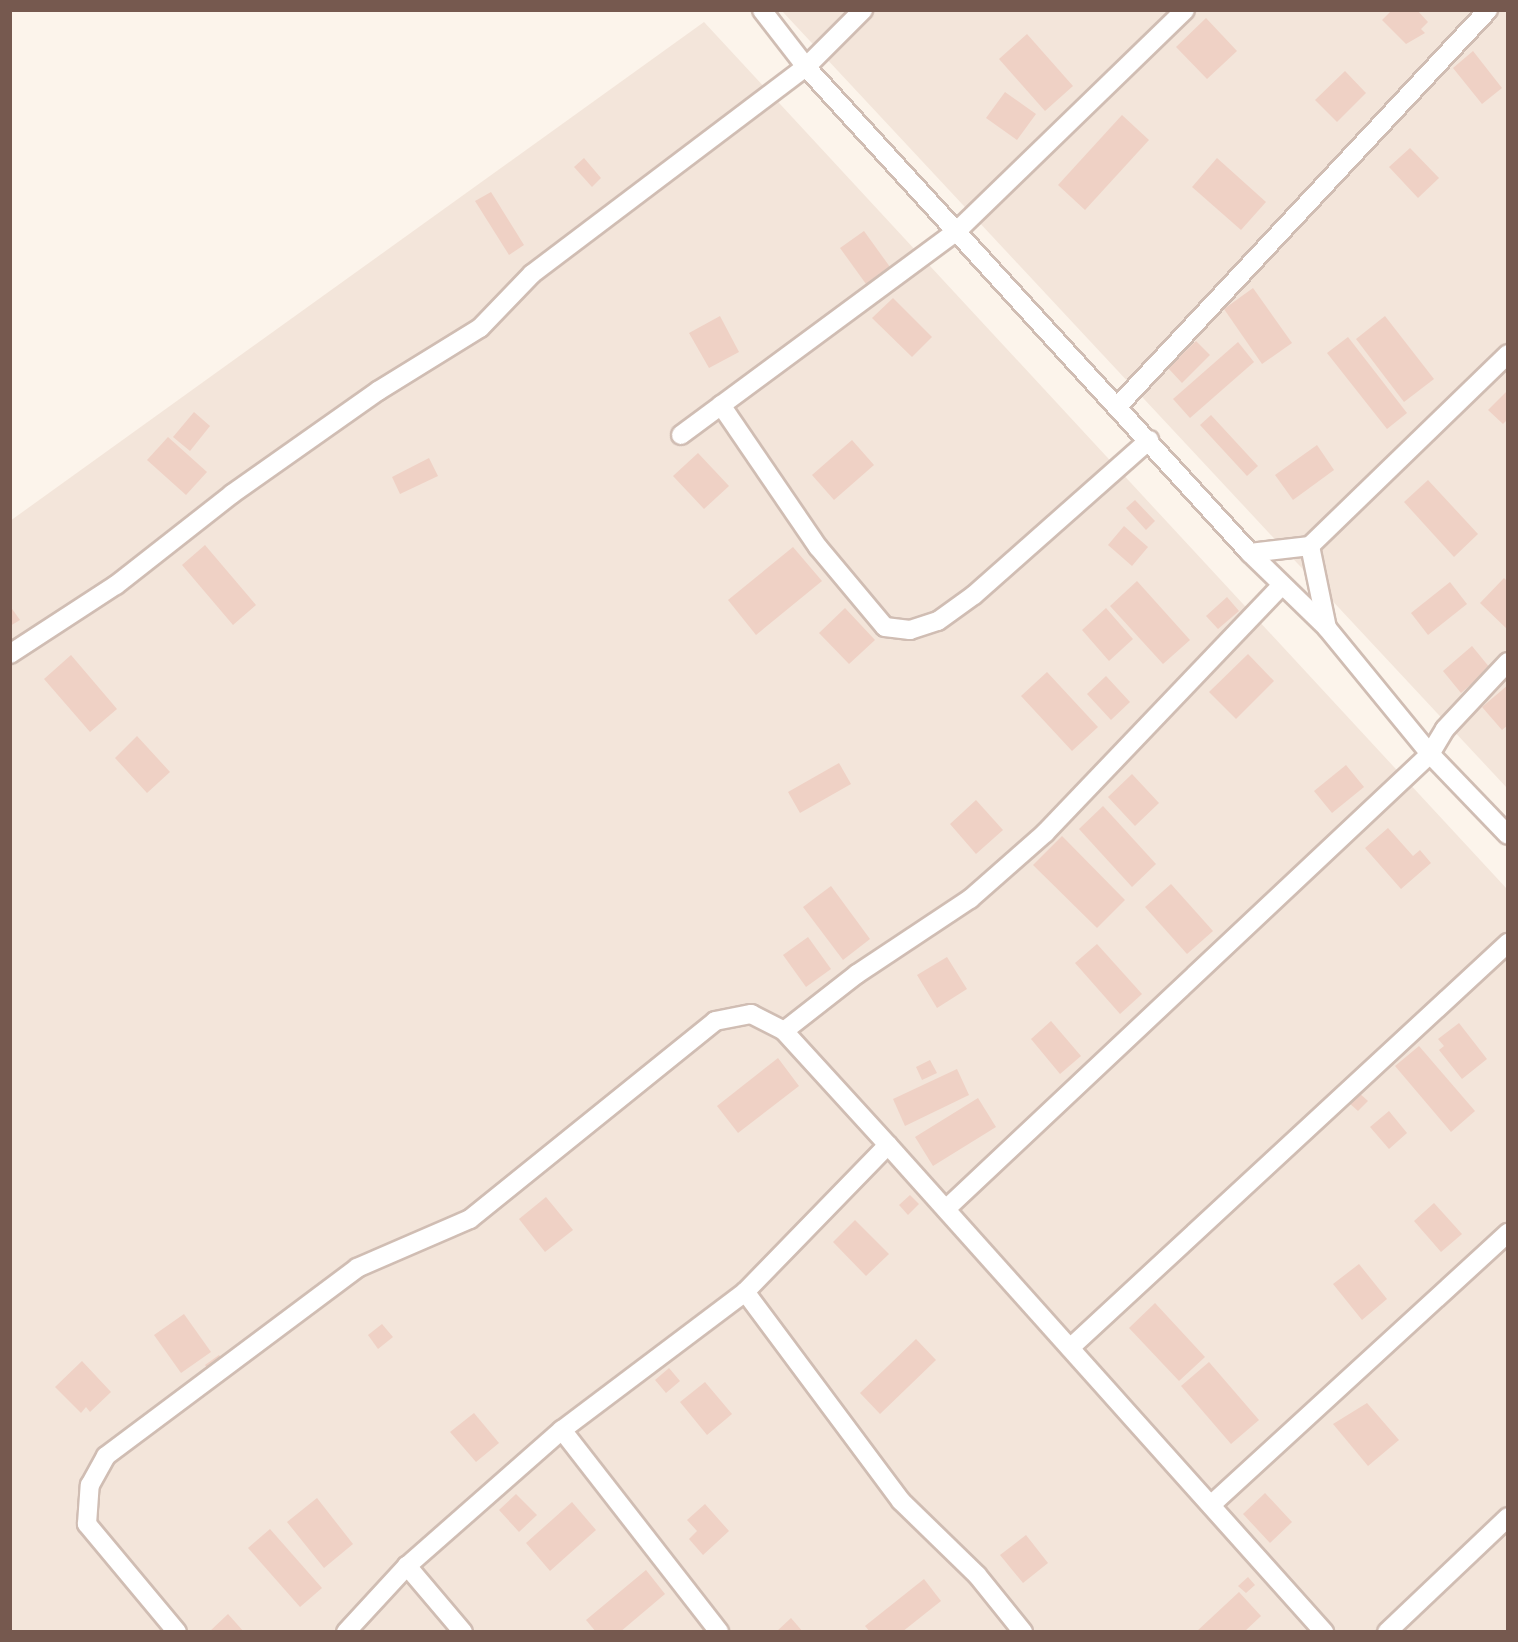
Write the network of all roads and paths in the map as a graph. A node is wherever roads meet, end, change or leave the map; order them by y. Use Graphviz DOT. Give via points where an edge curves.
graph roads {
  1 [pos="762,10"];
  2 [pos="863,10"];
  3 [pos="1185,10"];
  4 [pos="1488,10"];
  5 [pos="806,67"];
  6 [pos="958,230"];
  7 [pos="1508,354"];
  8 [pos="721,405"];
  9 [pos="1118,406"];
  10 [pos="681,435"];
  11 [pos="1149,440"];
  12 [pos="1310,546"];
  13 [pos="1250,553"];
  14 [pos="1282,585"];
  15 [pos="1327,628"];
  16 [pos="10,654"];
  17 [pos="1508,662"];
  18 [pos="1430,754"];
  19 [pos="1508,835"];
  20 [pos="1508,944"];
  21 [pos="784,1031"];
  22 [pos="888,1145"];
  23 [pos="946,1209"];
  24 [pos="1508,1233"];
  25 [pos="745,1292"];
  26 [pos="1070,1348"];
  27 [pos="562,1430"];
  28 [pos="1211,1504"];
  29 [pos="1508,1517"];
  30 [pos="407,1566"];
  31 [pos="177,1632"];
  32 [pos="346,1632"];
  33 [pos="464,1632"];
  34 [pos="719,1632"];
  35 [pos="1023,1632"];
  36 [pos="1324,1632"];
  37 [pos="1387,1632"];
  1 -- 5 [label="street"];
  2 -- 5 [label="street"];
  3 -- 6 [label="street"];
  4 -- 9 [label="street"];
  5 -- 6 [label="street"];
  5 -- 16 [label="street" via="532,274 480,328 369,398 232,494 117,585"];
  6 -- 8 [label="street"];
  6 -- 9 [label="street"];
  7 -- 12 [label="street"];
  8 -- 10 [label="street"];
  8 -- 11 [label="street" via="818,547 885,627 910,630 938,621 974,595"];
  9 -- 11 [label="street"];
  11 -- 13 [label="street"];
  12 -- 13 [label="street"];
  12 -- 15 [label="street"];
  13 -- 14 [label="street"];
  14 -- 15 [label="street"];
  14 -- 21 [label="street" via="1045,833 970,899 857,974"];
  15 -- 18 [label="street"];
  17 -- 18 [label="street" via="1445,729"];
  18 -- 19 [label="street"];
  18 -- 23 [label="street"];
  20 -- 26 [label="street"];
  21 -- 22 [label="street"];
  21 -- 31 [label="street" via="751,1014 714,1020 470,1219 357,1268 106,1456 90,1485 87,1524"];
  22 -- 23 [label="street"];
  22 -- 25 [label="street"];
  23 -- 26 [label="street"];
  24 -- 28 [label="street"];
  25 -- 27 [label="street"];
  25 -- 35 [label="street" via="901,1501 977,1575"];
  26 -- 28 [label="street"];
  27 -- 30 [label="street"];
  27 -- 34 [label="street"];
  28 -- 36 [label="street"];
  29 -- 37 [label="street"];
  30 -- 32 [label="street"];
  30 -- 33 [label="street"];
}
